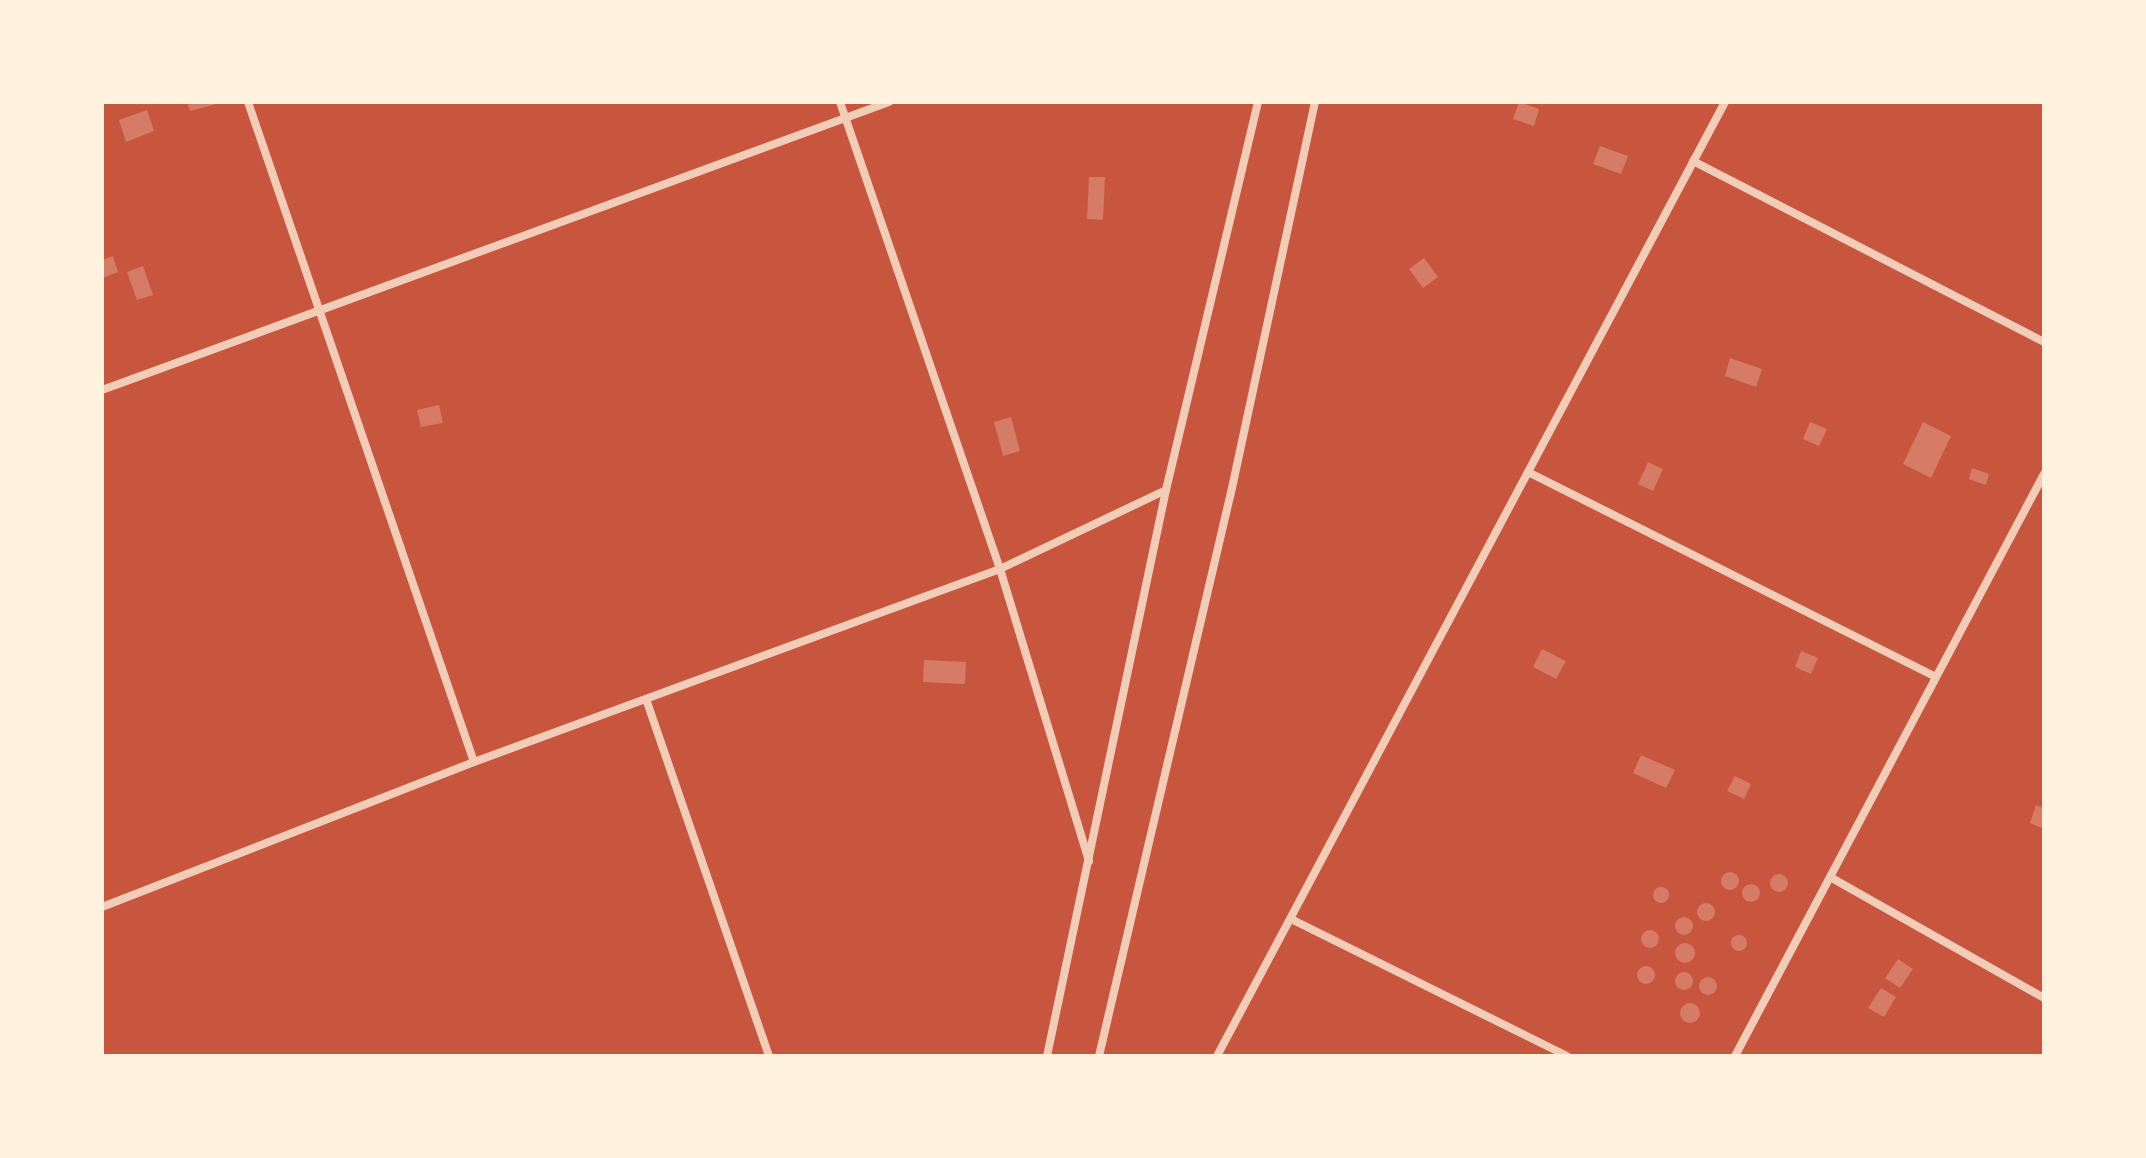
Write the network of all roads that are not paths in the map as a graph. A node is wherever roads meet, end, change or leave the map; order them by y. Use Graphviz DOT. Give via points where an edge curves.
graph roads {
  1 [pos="248,102"];
  2 [pos="840,102"];
  3 [pos="889,102"];
  4 [pos="1258,102"];
  5 [pos="1315,102"];
  6 [pos="1725,102"];
  7 [pos="845,117"];
  8 [pos="1693,161"];
  9 [pos="319,311"];
  10 [pos="2044,342"];
  11 [pos="102,390"];
  12 [pos="1528,472"];
  13 [pos="2044,474"];
  14 [pos="1166,490"];
  15 [pos="1000,569"];
  16 [pos="1936,677"];
  17 [pos="646,699"];
  18 [pos="474,762"];
  19 [pos="1089,863"];
  20 [pos="1830,877"];
  21 [pos="102,907"];
  22 [pos="1291,919"];
  23 [pos="2044,998"];
  24 [pos="769,1056"];
  25 [pos="1047,1056"];
  26 [pos="1099,1056"];
  27 [pos="1217,1056"];
  28 [pos="1567,1056"];
  29 [pos="1735,1056"];
  1 -- 9 [label="street"];
  2 -- 7 [label="street"];
  3 -- 7 [label="street"];
  4 -- 14 [label="street"];
  5 -- 26 [label="street" via="1232,488"];
  6 -- 8 [label="street"];
  7 -- 9 [label="street"];
  7 -- 15 [label="street"];
  8 -- 10 [label="street"];
  8 -- 12 [label="street"];
  9 -- 11 [label="street"];
  9 -- 18 [label="street"];
  12 -- 16 [label="street"];
  12 -- 22 [label="street"];
  13 -- 16 [label="street"];
  14 -- 15 [label="street"];
  14 -- 19 [label="street"];
  15 -- 17 [label="street"];
  15 -- 19 [label="street"];
  16 -- 20 [label="street"];
  17 -- 18 [label="street"];
  17 -- 24 [label="street"];
  18 -- 21 [label="street"];
  19 -- 25 [label="street"];
  20 -- 23 [label="street"];
  20 -- 29 [label="street"];
  22 -- 27 [label="street"];
  22 -- 28 [label="street"];
}
